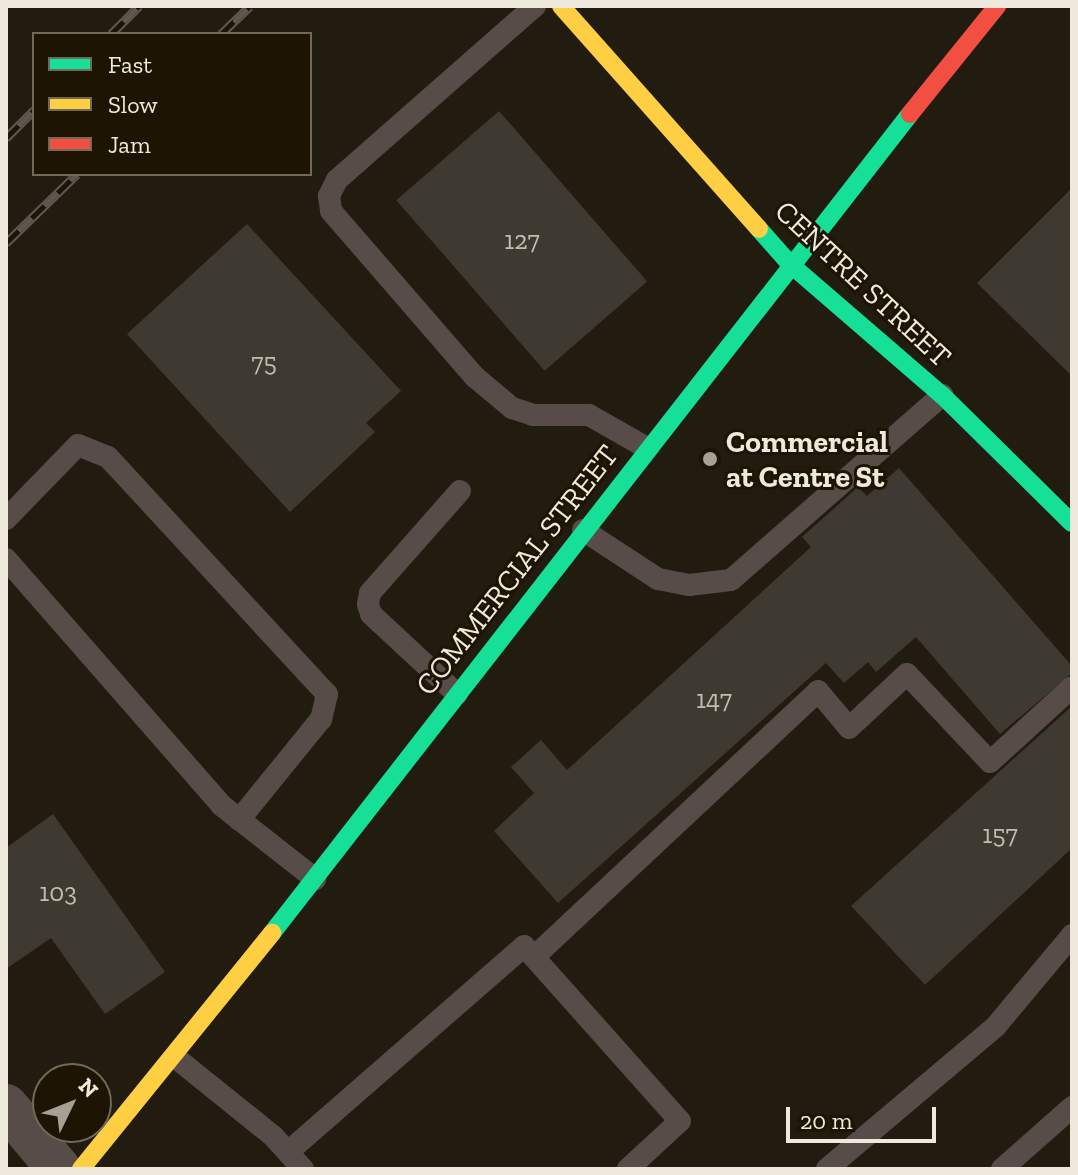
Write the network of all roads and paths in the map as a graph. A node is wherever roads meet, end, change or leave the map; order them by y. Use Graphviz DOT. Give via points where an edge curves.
graph roads {
  1 [pos="535,6"];
  2 [pos="561,6"];
  3 [pos="997,6"];
  4 [pos="790,264"];
  5 [pos="942,395"];
  6 [pos="647,448"];
  7 [pos="460,491"];
  8 [pos="6,519"];
  9 [pos="1072,523"];
  10 [pos="583,530"];
  11 [pos="6,559"];
  12 [pos="1072,687"];
  13 [pos="457,694"];
  14 [pos="239,820"];
  15 [pos="315,879"];
  16 [pos="1072,935"];
  17 [pos="534,957"];
  18 [pos="176,1058"];
  19 [pos="6,1106"];
  20 [pos="1072,1107"];
  21 [pos="295,1161"];
  22 [pos="59,1169"];
  23 [pos="81,1169"];
  24 [pos="628,1169"];
  25 [pos="827,1169"];
  26 [pos="1002,1169"];
  1 -- 6 [label="lane" via="337,180 329,196 331,211 475,377 512,408 533,415 589,415"];
  2 -- 4 [label="main road, CENTRE STREET"];
  3 -- 4 [label="main road, COMMERCIAL STREET"];
  4 -- 5 [label="main road, CENTRE STREET"];
  4 -- 6 [label="main road, COMMERCIAL STREET"];
  5 -- 9 [label="main road, CENTRE STREET"];
  5 -- 10 [label="lane" via="731,580 689,585 658,579"];
  6 -- 10 [label="main road, COMMERCIAL STREET"];
  7 -- 13 [label="lane" via="370,593 368,604 371,614"];
  8 -- 14 [label="lane" via="78,445 108,457 327,694 321,719"];
  10 -- 13 [label="main road, COMMERCIAL STREET"];
  11 -- 14 [label="lane"];
  12 -- 17 [label="lane" via="990,762 907,674 849,728 818,691"];
  13 -- 15 [label="main road, COMMERCIAL STREET"];
  14 -- 15 [label="lane"];
  15 -- 18 [label="main road, COMMERCIAL STREET"];
  16 -- 25 [label="lane" via="996,1026"];
  17 -- 21 [label="lane" via="524,946"];
  17 -- 24 [label="lane" via="680,1121"];
  18 -- 21 [label="lane"];
  18 -- 23 [label="main road, COMMERCIAL STREET"];
  19 -- 22 [label="street"];
  20 -- 26 [label="lane"];
}
